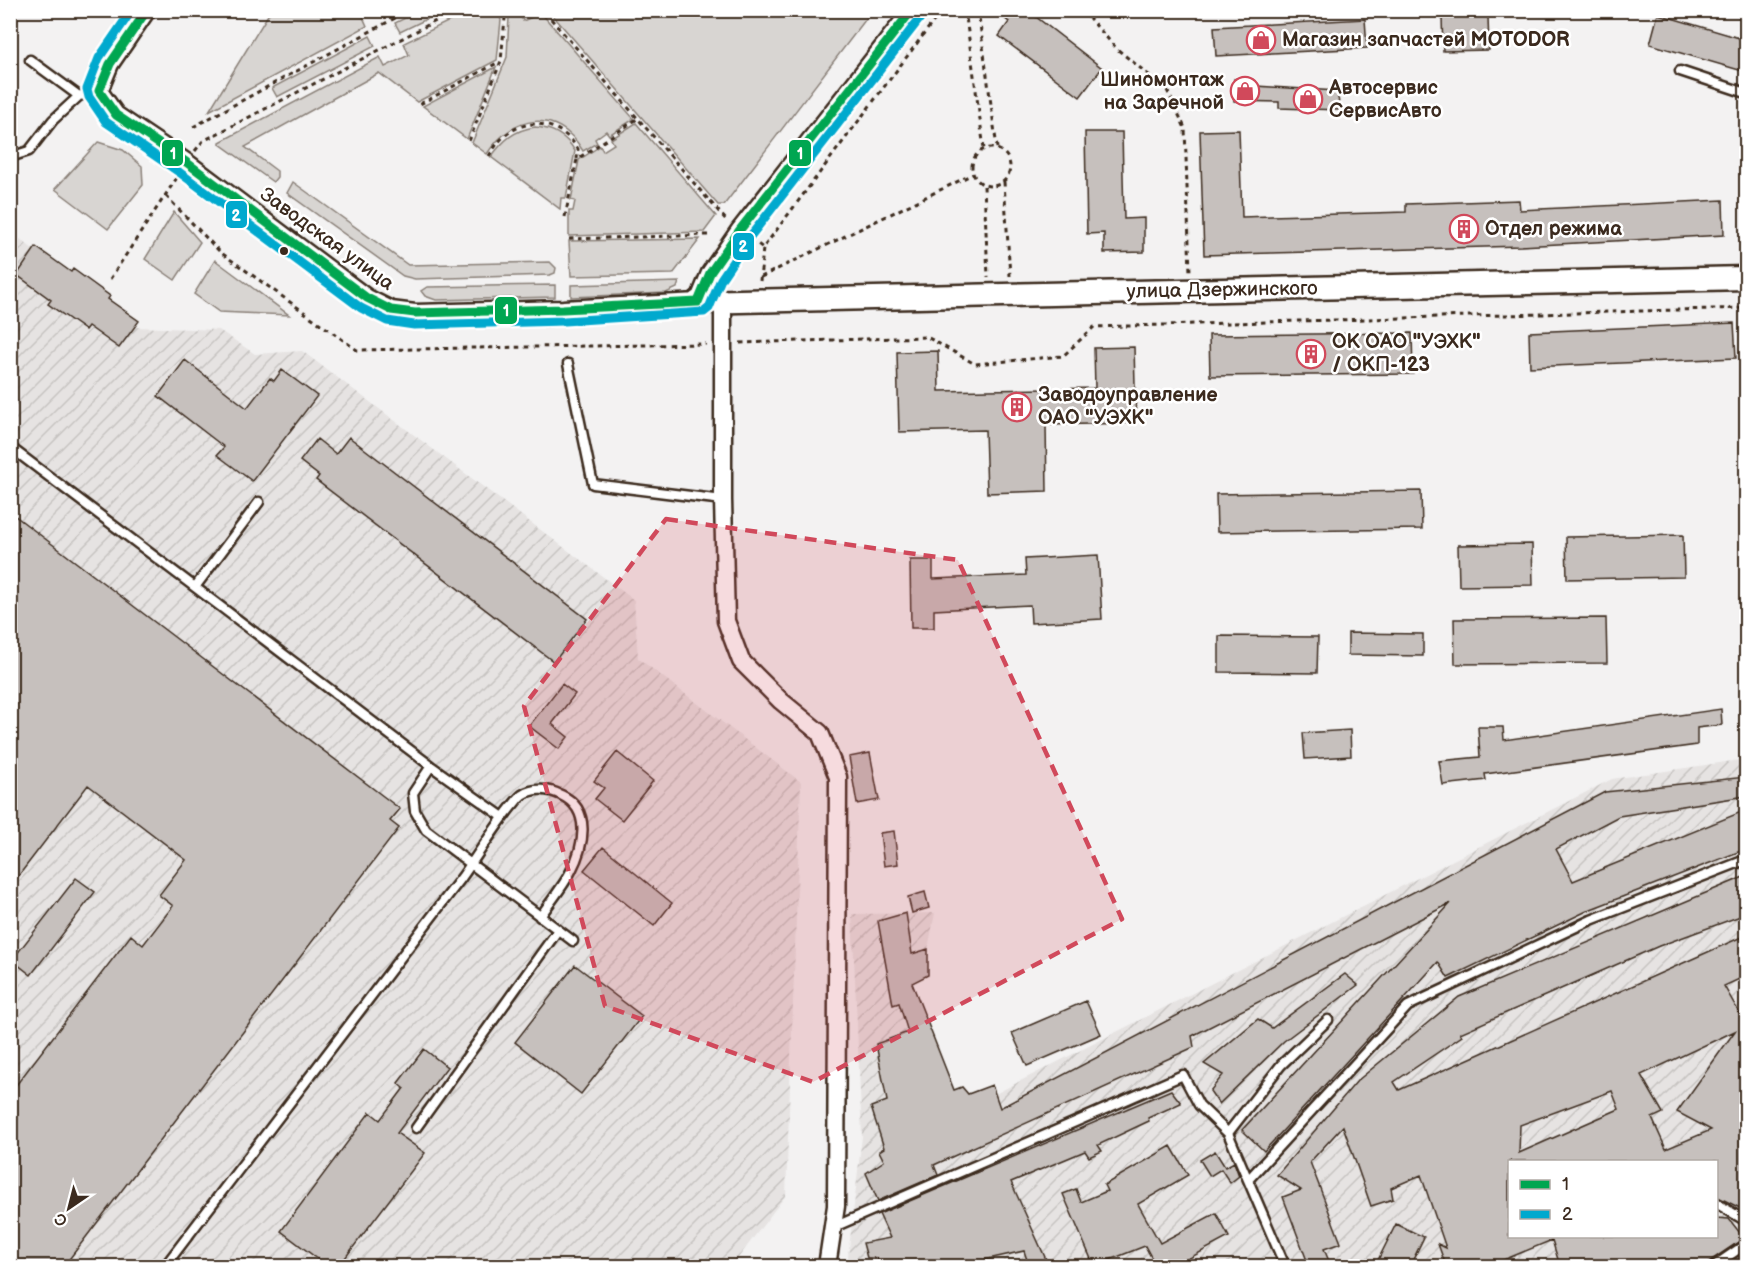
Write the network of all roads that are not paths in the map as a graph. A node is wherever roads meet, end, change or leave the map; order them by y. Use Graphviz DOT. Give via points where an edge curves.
graph roads {
  1 [pos="147,10"];
  2 [pos="912,10"];
  3 [pos="30,60"];
  4 [pos="1680,71"];
  5 [pos="99,91"];
  6 [pos="1746,93"];
  7 [pos="79,96"];
  8 [pos="10,157"];
  9 [pos="1746,278"];
  10 [pos="698,302"];
  11 [pos="723,302"];
  12 [pos="568,364"];
  13 [pos="10,447"];
  14 [pos="723,500"];
  15 [pos="259,502"];
  16 [pos="195,587"];
  17 [pos="431,766"];
  18 [pos="503,817"];
  19 [pos="1740,862"];
  20 [pos="471,864"];
  21 [pos="540,916"];
  22 [pos="558,930"];
  23 [pos="573,941"];
  24 [pos="1328,1020"];
  25 [pos="416,1128"];
  26 [pos="1228,1133"];
  27 [pos="1248,1180"];
  28 [pos="1718,1204"];
  29 [pos="1746,1221"];
  30 [pos="833,1228"];
  31 [pos="1746,1244"];
  32 [pos="165,1266"];
  33 [pos="827,1266"];
  34 [pos="1285,1266"];
  35 [pos="1714,1266"];
  1 -- 5 [label="street" via="110,64"];
  2 -- 10 [label="street" via="739,231 710,273"];
  3 -- 7 [label="lane"];
  4 -- 6 [label="lane"];
  5 -- 7 [label="lane"];
  5 -- 10 [label="street, Заводская улица" via="116,115 186,162 367,298 391,310 552,310"];
  7 -- 8 [label="lane" via="53,120 29,151"];
  9 -- 11 [label="street, улица Дзержинского"];
  10 -- 11 [label="street, улица Дзержинского"];
  11 -- 14 [label="street"];
  12 -- 14 [label="lane" via="593,484"];
  13 -- 16 [label="lane"];
  14 -- 30 [label="street" via="726,621 741,661 820,733 838,777"];
  15 -- 16 [label="lane"];
  16 -- 17 [label="lane"];
  17 -- 18 [label="lane"];
  17 -- 20 [label="lane" via="412,794 415,811 426,830"];
  18 -- 20 [label="lane"];
  18 -- 21 [label="lane" via="521,795 538,790 550,790 579,809 583,821 577,857"];
  19 -- 27 [label="lane" via="1591,920 1408,1006"];
  20 -- 21 [label="lane"];
  20 -- 32 [label="lane"];
  21 -- 22 [label="lane"];
  22 -- 23 [label="lane"];
  22 -- 25 [label="lane"];
  24 -- 26 [label="lane" via="1281,1065"];
  26 -- 27 [label="lane"];
  26 -- 30 [label="lane" via="1198,1105 1183,1075"];
  27 -- 34 [label="lane"];
  28 -- 29 [label="lane"];
  30 -- 33 [label="street"];
  31 -- 35 [label="lane"];
}
